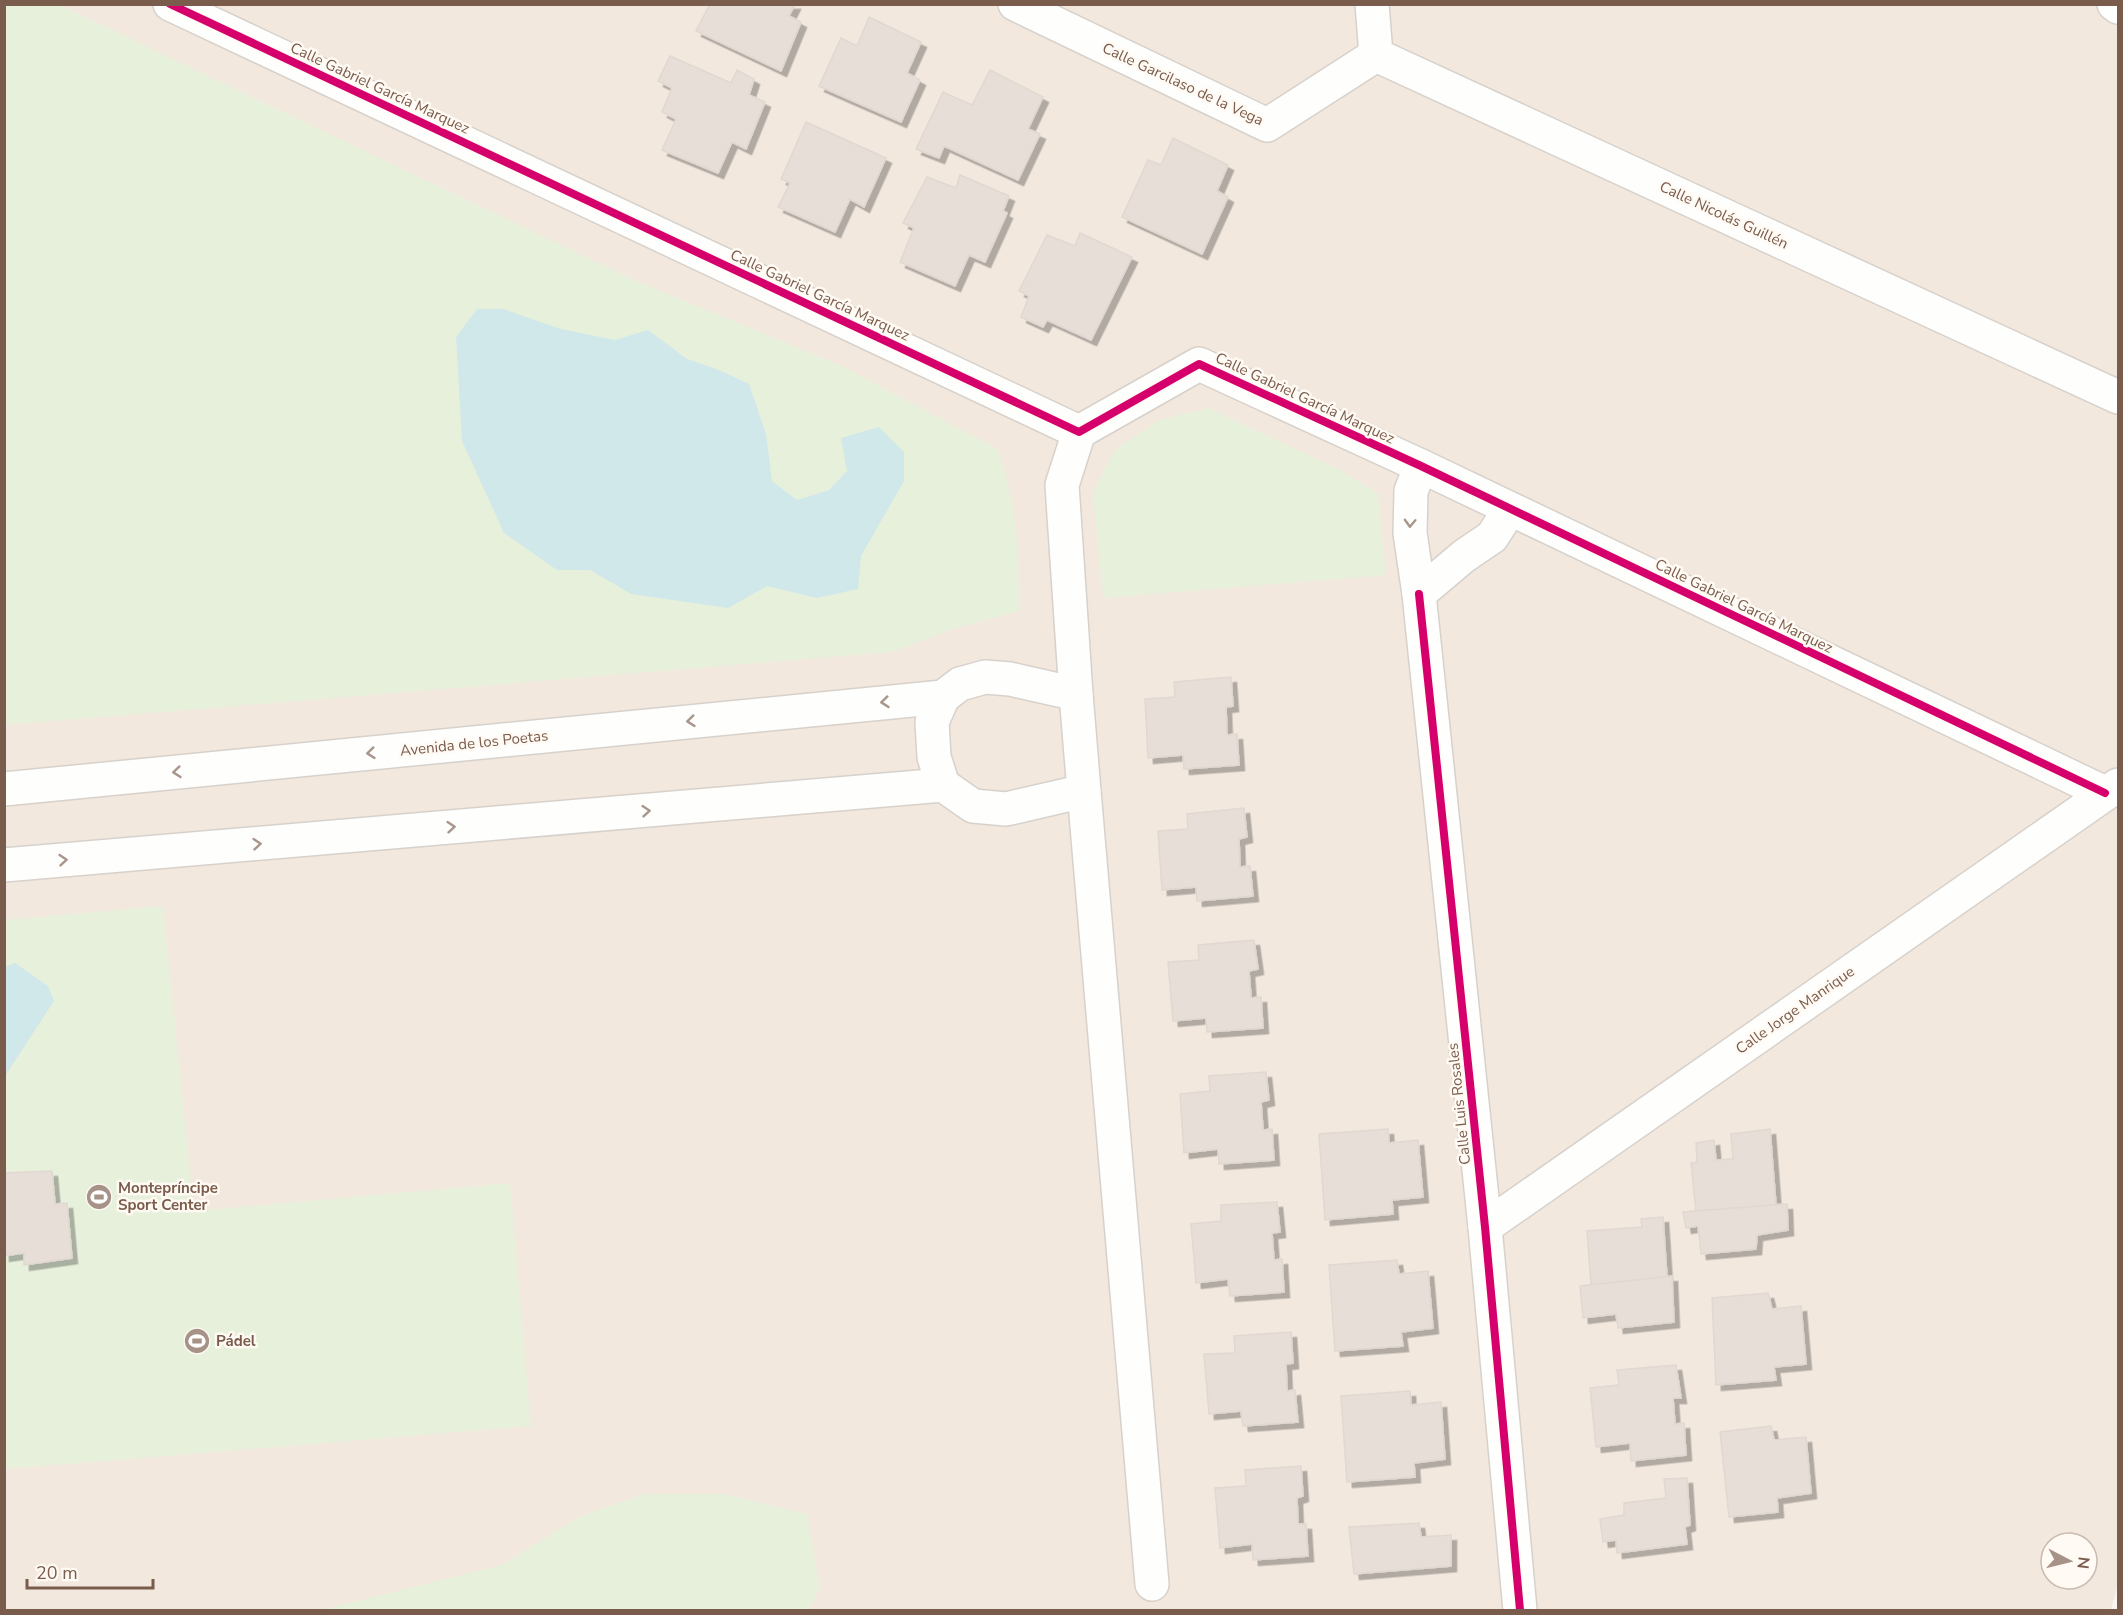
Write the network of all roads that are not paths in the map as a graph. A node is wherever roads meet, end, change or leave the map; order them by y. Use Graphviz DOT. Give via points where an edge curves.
graph roads {
  1 [pos="170,4"];
  2 [pos="1015,4"];
  3 [pos="1372,4"];
  4 [pos="2114,4"];
  5 [pos="2118,7"];
  6 [pos="1376,55"];
  7 [pos="2118,397"];
  8 [pos="1079,432"];
  9 [pos="1421,466"];
  10 [pos="1510,509"];
  11 [pos="1419,594"];
  12 [pos="1077,694"];
  13 [pos="943,697"];
  14 [pos="943,785"];
  15 [pos="4,789"];
  16 [pos="2112,789"];
  17 [pos="1084,791"];
  18 [pos="4,866"];
  19 [pos="1485,1227"];
  20 [pos="1152,1584"];
  21 [pos="1520,1611"];
  1 -- 8 [label="street, Calle Gabriel García Marquez"];
  2 -- 6 [label="street, Calle Garcilaso de la Vega" via="1267,125"];
  3 -- 6 [label="street"];
  4 -- 5 [label="street"];
  6 -- 7 [label="street, Calle Nicolás Guillén"];
  8 -- 9 [label="street, Calle Gabriel García Marquez" via="1199,364"];
  8 -- 12 [label="street" via="1062,485"];
  9 -- 10 [label="street, Calle Gabriel García Marquez"];
  9 -- 11 [label="street, Calle Luis Rosales, one-way" via="1411,491 1410,533"];
  10 -- 11 [label="street" via="1492,537"];
  10 -- 16 [label="street, Calle Gabriel García Marquez"];
  11 -- 19 [label="street, Calle Luis Rosales"];
  12 -- 13 [label="street" via="985,677 960,684"];
  12 -- 17 [label="street"];
  13 -- 14 [label="street" via="932,722 934,757"];
  13 -- 15 [label="street, Avenida de los Poetas, one-way"];
  14 -- 17 [label="street" via="973,806 1005,809"];
  18 -- 14 [label="street, one-way"];
  16 -- 19 [label="street, Calle Jorge Manrique"];
  17 -- 20 [label="street"];
  19 -- 21 [label="street, Calle Luis Rosales"];
}
